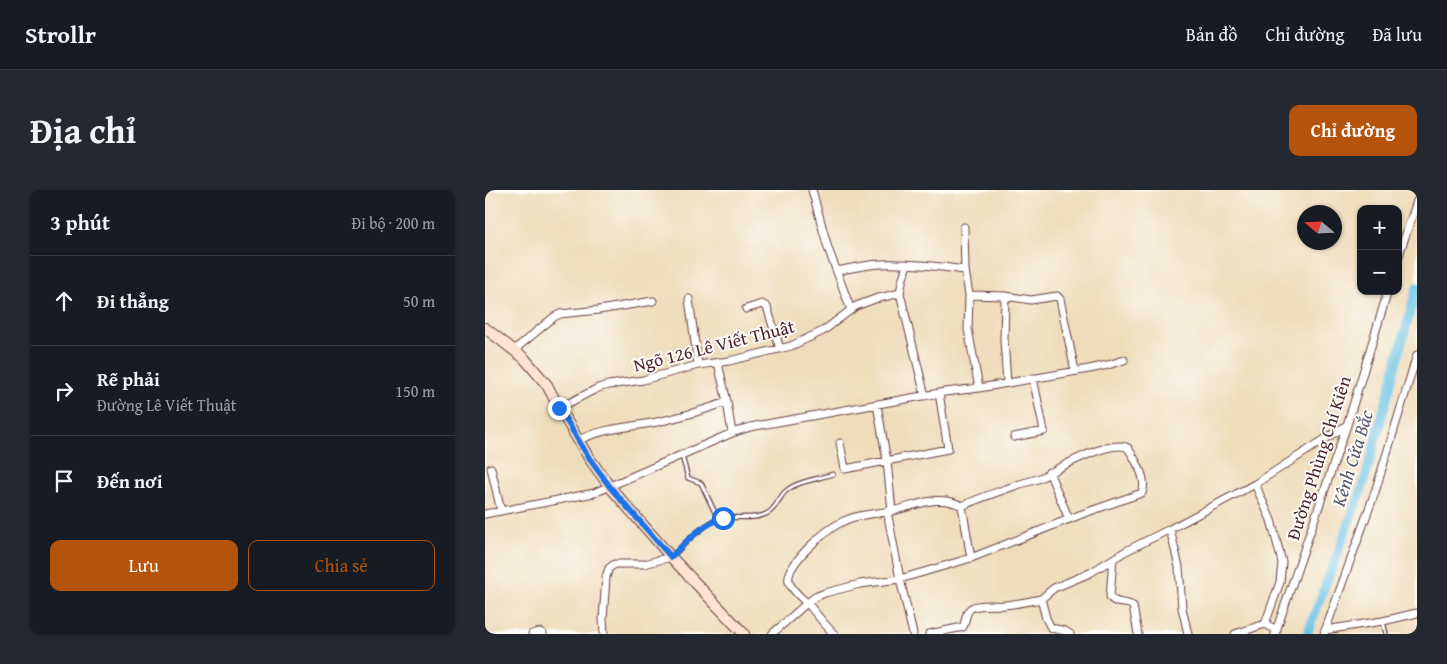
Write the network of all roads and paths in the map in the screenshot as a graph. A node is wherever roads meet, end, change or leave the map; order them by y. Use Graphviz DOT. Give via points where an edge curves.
graph roads {
  1 [pos="812,190"];
  2 [pos="1417,201"];
  3 [pos="964,227"];
  4 [pos="1401,250"];
  5 [pos="907,264"];
  6 [pos="965,270"];
  7 [pos="837,271"];
  8 [pos="901,293"];
  9 [pos="969,295"];
  10 [pos="1387,295"];
  11 [pos="1005,296"];
  12 [pos="689,299"];
  13 [pos="653,301"];
  14 [pos="746,309"];
  15 [pos="851,310"];
  16 [pos="485,328"];
  17 [pos="780,349"];
  18 [pos="514,350"];
  19 [pos="1417,354"];
  20 [pos="1124,360"];
  21 [pos="718,363"];
  22 [pos="698,365"];
  23 [pos="1075,371"];
  24 [pos="1033,378"];
  25 [pos="1007,383"];
  26 [pos="979,388"];
  27 [pos="939,393"];
  28 [pos="925,396"];
  29 [pos="727,402"];
  30 [pos="877,405"];
  31 [pos="559,408"];
  32 [pos="1347,425"];
  33 [pos="732,433"];
  34 [pos="1014,436"];
  35 [pos="579,440"];
  36 [pos="840,443"];
  37 [pos="681,454"];
  38 [pos="887,461"];
  39 [pos="491,468"];
  40 [pos="1049,472"];
  41 [pos="833,474"];
  42 [pos="1255,484"];
  43 [pos="610,487"];
  44 [pos="962,506"];
  45 [pos="501,511"];
  46 [pos="890,511"];
  47 [pos="485,514"];
  48 [pos="718,519"];
  49 [pos="1069,519"];
  50 [pos="1170,529"];
  51 [pos="671,557"];
  52 [pos="971,558"];
  53 [pos="1113,560"];
  54 [pos="900,579"];
  55 [pos="1041,599"];
  56 [pos="807,603"];
  57 [pos="1417,613"];
  58 [pos="1383,621"];
  59 [pos="1265,624"];
  60 [pos="1276,632"];
  61 [pos="1324,632"];
  62 [pos="532,634"];
  63 [pos="543,634"];
  64 [pos="604,634"];
  65 [pos="744,634"];
  66 [pos="771,634"];
  67 [pos="834,634"];
  68 [pos="913,634"];
  69 [pos="929,634"];
  70 [pos="1070,634"];
  71 [pos="1137,634"];
  72 [pos="1188,634"];
  73 [pos="1235,634"];
  74 [pos="1386,634"];
  1 -- 7 [label="street"];
  2 -- 4 [label="street"];
  3 -- 6 [label="street"];
  5 -- 6 [label="street"];
  5 -- 7 [label="street" via="871,265"];
  5 -- 8 [label="street"];
  6 -- 9 [label="street"];
  7 -- 15 [label="street"];
  8 -- 15 [label="street, Ngõ 126 Lê Viết Thuật" via="875,299"];
  8 -- 28 [label="street"];
  9 -- 11 [label="street"];
  9 -- 26 [label="street" via="968,330"];
  10 -- 32 [label="street, Đường Phùng Chí Kiên"];
  11 -- 23 [label="street" via="1031,300 1057,296 1060,299"];
  11 -- 25 [label="street"];
  12 -- 22 [label="street"];
  13 -- 18 [label="street" via="559,314"];
  14 -- 17 [label="street" via="762,304 767,307"];
  15 -- 17 [label="street, Ngõ 126 Lê Viết Thuật" via="823,331"];
  16 -- 18 [label="main road"];
  17 -- 21 [label="street, Ngõ 126 Lê Viết Thuật"];
  18 -- 31 [label="main road" via="547,385"];
  19 -- 61 [label="street" via="1375,492"];
  20 -- 23 [label="street"];
  21 -- 22 [label="street, Ngõ 126 Lê Viết Thuật"];
  21 -- 29 [label="street"];
  22 -- 31 [label="street, Ngõ 126 Lê Viết Thuật" via="598,388"];
  23 -- 24 [label="street"];
  24 -- 25 [label="street"];
  24 -- 34 [label="street" via="1044,431"];
  25 -- 26 [label="street"];
  26 -- 27 [label="street"];
  27 -- 28 [label="street"];
  27 -- 38 [label="street" via="948,449"];
  28 -- 30 [label="street"];
  29 -- 33 [label="street"];
  29 -- 35 [label="street" via="660,422 595,433"];
  30 -- 33 [label="street"];
  30 -- 38 [label="street"];
  31 -- 35 [label="main road"];
  32 -- 42 [label="street"];
  32 -- 60 [label="street, Đường Phùng Chí Kiên"];
  33 -- 37 [label="street"];
  35 -- 43 [label="main road"];
  36 -- 38 [label="street" via="845,469"];
  37 -- 43 [label="street"];
  37 -- 48 [label="lane" via="688,478 701,483"];
  38 -- 46 [label="street"];
  39 -- 45 [label="street"];
  40 -- 44 [label="street"];
  40 -- 49 [label="street"];
  40 -- 49 [label="street" via="1120,445 1128,448 1139,469 1144,485 1142,493"];
  41 -- 48 [label="lane" via="793,486 765,515"];
  42 -- 50 [label="street"];
  42 -- 59 [label="street" via="1271,520 1283,562 1280,582"];
  43 -- 45 [label="street"];
  43 -- 51 [label="main road"];
  44 -- 46 [label="street" via="952,501 933,501"];
  44 -- 52 [label="street"];
  45 -- 47 [label="street"];
  46 -- 54 [label="street"];
  46 -- 56 [label="street" via="840,522 804,552 790,572 789,581"];
  48 -- 51 [label="lane" via="691,537"];
  49 -- 52 [label="street"];
  50 -- 53 [label="street"];
  50 -- 72 [label="street" via="1179,566 1182,608"];
  51 -- 64 [label="street" via="644,564 615,564 609,568"];
  51 -- 65 [label="main road"];
  52 -- 54 [label="street"];
  53 -- 55 [label="street" via="1054,588"];
  53 -- 71 [label="street" via="1110,597 1133,606"];
  54 -- 56 [label="street" via="839,589"];
  54 -- 68 [label="street"];
  55 -- 69 [label="street" via="971,608 963,627"];
  55 -- 70 [label="street" via="1049,626"];
  56 -- 66 [label="street"];
  56 -- 67 [label="street"];
  57 -- 58 [label="street"];
  58 -- 61 [label="street"];
  58 -- 74 [label="lane"];
  59 -- 60 [label="street"];
  59 -- 73 [label="street"];
  62 -- 63 [label="street"];
}
